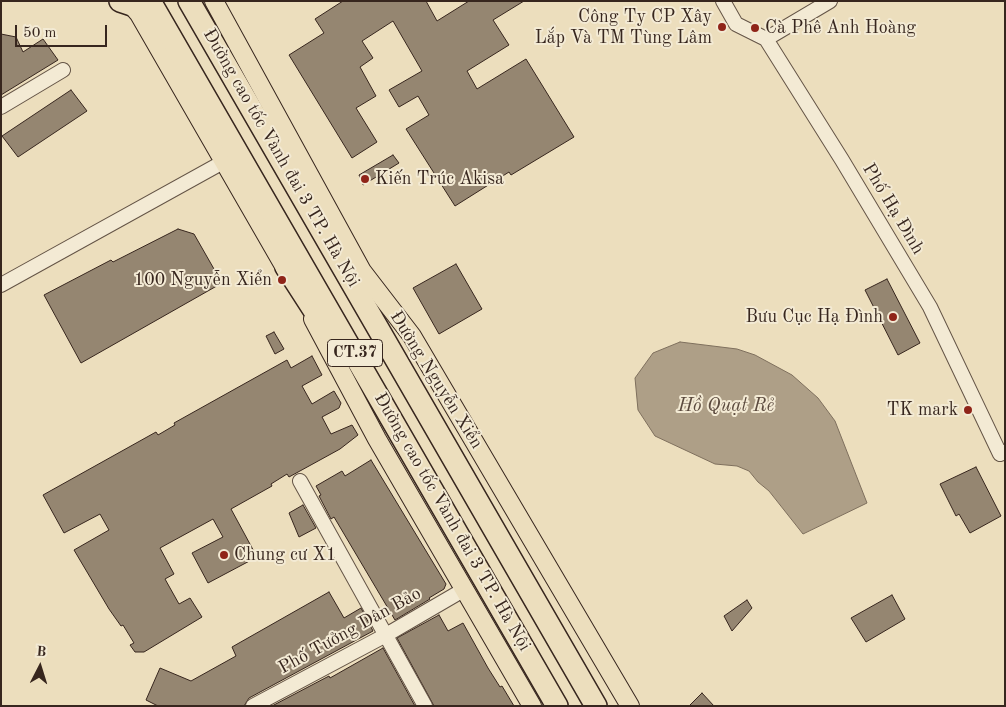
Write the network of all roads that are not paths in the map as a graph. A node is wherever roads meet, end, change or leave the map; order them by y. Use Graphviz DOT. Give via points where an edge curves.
graph roads {
  1 [pos="189,1"];
  2 [pos="214,1"];
  3 [pos="723,1"];
  4 [pos="830,1"];
  5 [pos="135,4"];
  6 [pos="766,39"];
  7 [pos="63,70"];
  8 [pos="173,73"];
  9 [pos="1,106"];
  10 [pos="225,161"];
  11 [pos="286,267"];
  12 [pos="367,279"];
  13 [pos="1,285"];
  14 [pos="1005,452"];
  15 [pos="300,482"];
  16 [pos="467,583"];
  17 [pos="386,635"];
  18 [pos="253,706"];
  19 [pos="425,706"];
  20 [pos="532,706"];
  21 [pos="544,706"];
  22 [pos="551,706"];
  23 [pos="557,706"];
  24 [pos="596,706"];
  25 [pos="609,706"];
  26 [pos="630,706"];
  1 -- 24 [label="highway, Đường cao tốc Vành đai 3 TP. Hà Nội / CT.37"];
  2 -- 12 [label="main road, Đường Nguyễn Xiển"];
  3 -- 6 [label="street" via="736,24"];
  4 -- 6 [label="street"];
  5 -- 8 [label="main road"];
  5 -- 23 [label="highway, Đường cao tốc Vành đai 3 TP. Hà Nội / CT.37" via="306,267"];
  6 -- 14 [label="street, Phố Hạ Đình" via="930,308 1000,454"];
  7 -- 9 [label="street"];
  8 -- 10 [label="main road"];
  8 -- 22 [label="main road" via="189,75"];
  10 -- 11 [label="main road"];
  10 -- 13 [label="street"];
  11 -- 16 [label="highway" via="345,358"];
  12 -- 25 [label="highway"];
  12 -- 26 [label="main road, Đường Nguyễn Xiển" via="412,336"];
  15 -- 17 [label="street"];
  16 -- 17 [label="street, Phố Tưởng Dân Bảo"];
  16 -- 20 [label="main road"];
  16 -- 21 [label="highway"];
  17 -- 18 [label="street, Phố Tưởng Dân Bảo"];
  17 -- 19 [label="street"];
}
